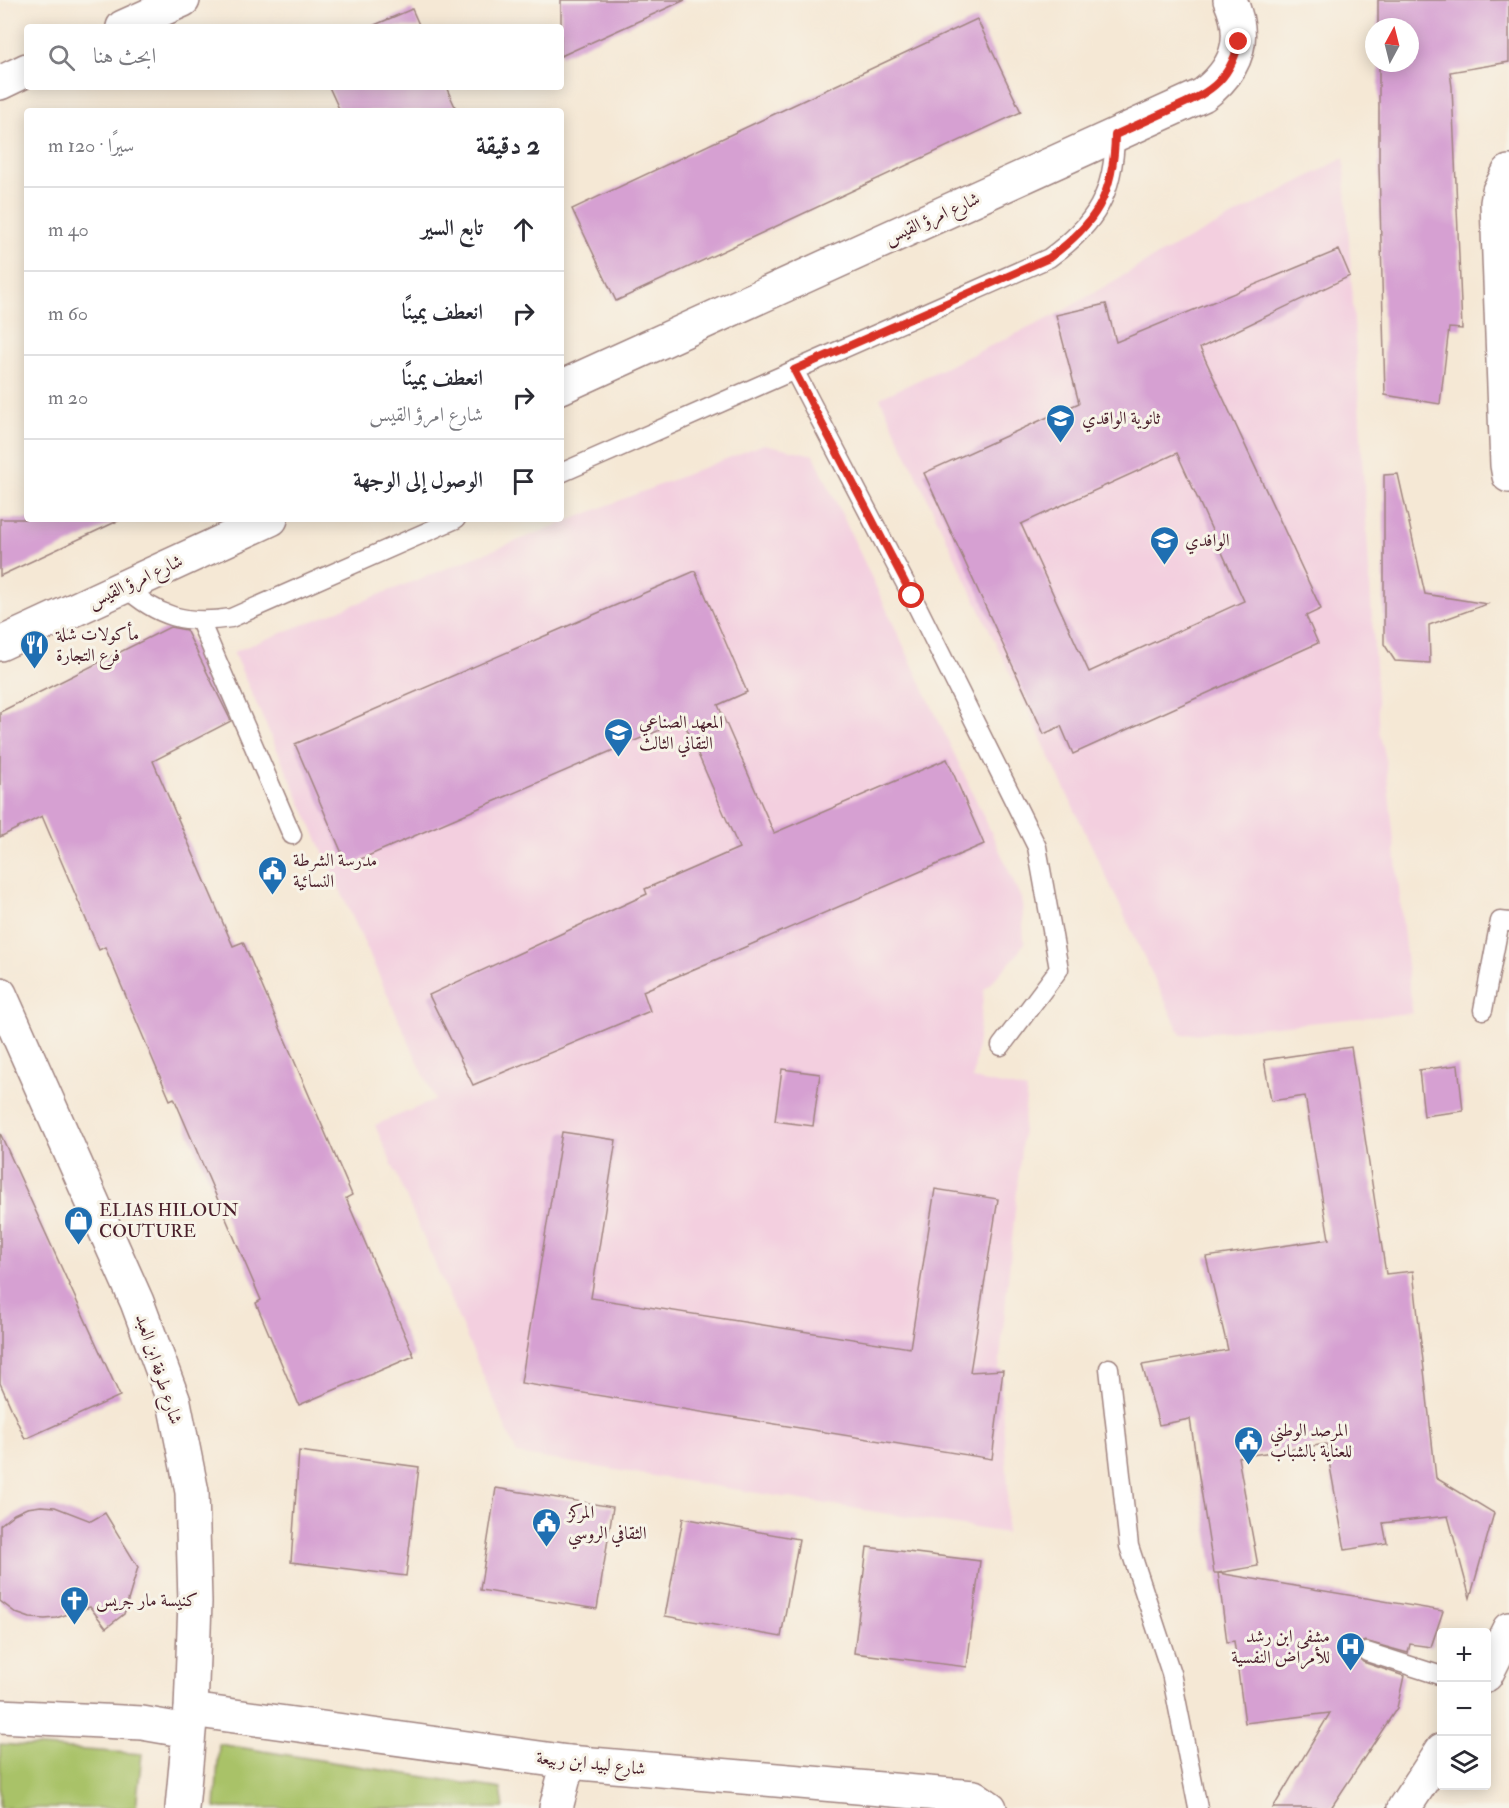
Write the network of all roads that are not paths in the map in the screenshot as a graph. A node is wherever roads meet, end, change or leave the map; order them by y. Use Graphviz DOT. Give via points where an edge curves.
graph roads {
  1 [pos="183,0"];
  2 [pos="1230,0"];
  3 [pos="130,24"];
  4 [pos="24,71"];
  5 [pos="0,83"];
  6 [pos="1115,135"];
  7 [pos="1509,172"];
  8 [pos="794,370"];
  9 [pos="564,386"];
  10 [pos="564,472"];
  11 [pos="1509,476"];
  12 [pos="264,522"];
  13 [pos="449,522"];
  14 [pos="124,586"];
  15 [pos="200,621"];
  16 [pos="0,644"];
  17 [pos="292,835"];
  18 [pos="1509,922"];
  19 [pos="0,994"];
  20 [pos="1483,1010"];
  21 [pos="1001,1046"];
  22 [pos="1109,1368"];
  23 [pos="1509,1629"];
  24 [pos="1367,1652"];
  25 [pos="1491,1665"];
  26 [pos="1437,1674"];
  27 [pos="1509,1689"];
  28 [pos="1491,1694"];
  29 [pos="0,1716"];
  30 [pos="190,1720"];
  31 [pos="1437,1758"];
  32 [pos="568,1762"];
  33 [pos="182,1808"];
  34 [pos="556,1808"];
  35 [pos="990,1808"];
  36 [pos="1198,1808"];
  37 [pos="1404,1808"];
  1 -- 3 [label="street"];
  2 -- 6 [label="street, شارع امرؤ القيس" via="1239,26 1239,42 1227,73 1203,95"];
  4 -- 5 [label="street"];
  6 -- 8 [label="lane" via="1115,158 1102,202 1071,242 1049,258"];
  6 -- 9 [label="street, شارع امرؤ القيس"];
  7 -- 11 [label="street" via="1498,191 1497,202"];
  8 -- 10 [label="lane"];
  8 -- 21 [label="lane" via="1037,847 1059,969"];
  12 -- 14 [label="street, شارع امرؤ القيس"];
  13 -- 15 [label="lane" via="231,618"];
  14 -- 15 [label="lane" via="155,610"];
  14 -- 16 [label="street, شارع امرؤ القيس"];
  15 -- 17 [label="lane"];
  18 -- 20 [label="lane" via="1500,921"];
  19 -- 30 [label="street, شارع طرفة ابن العبد" via="137,1302 174,1401 192,1492 195,1602"];
  22 -- 36 [label="lane" via="1129,1546 1171,1673"];
  23 -- 25 [label="street"];
  24 -- 26 [label="lane"];
  27 -- 28 [label="street"];
  29 -- 30 [label="street, شارع لبيد ابن ربيعة" via="142,1723"];
  30 -- 32 [label="street, شارع لبيد ابن ربيعة"];
  30 -- 33 [label="street, شارع طرفة ابن العبد"];
  31 -- 37 [label="street"];
  32 -- 34 [label="street"];
  32 -- 35 [label="street, شارع لبيد ابن ربيعة" via="974,1797"];
}
